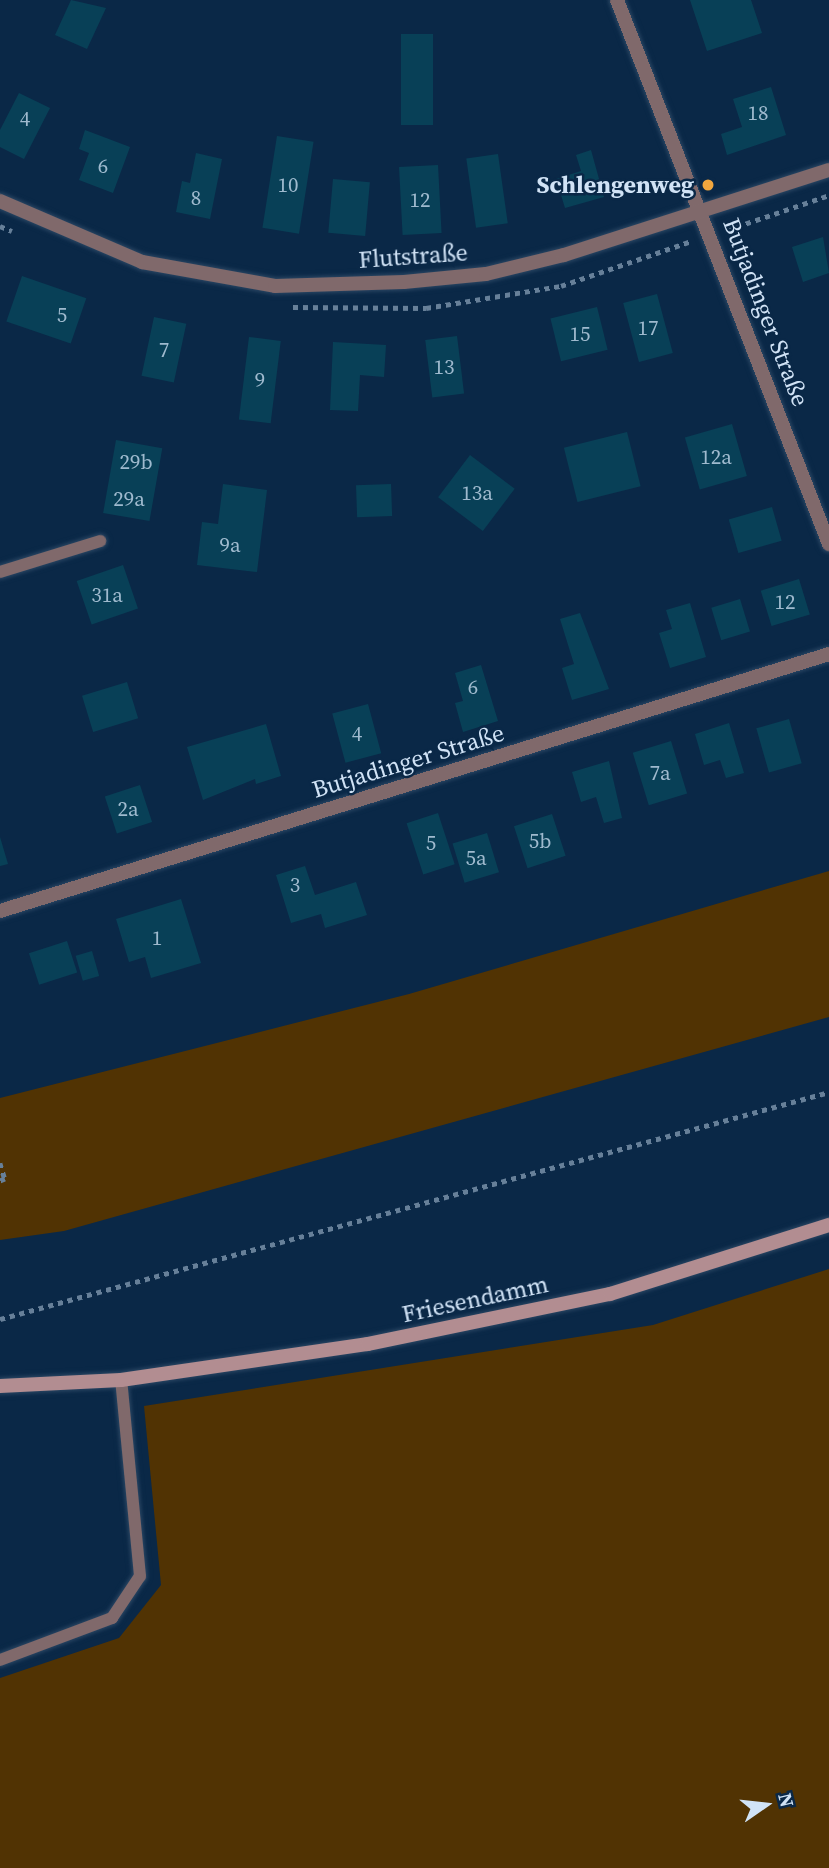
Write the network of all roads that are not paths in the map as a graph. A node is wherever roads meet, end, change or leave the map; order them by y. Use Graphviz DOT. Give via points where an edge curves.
graph roads {
  1 [pos="617,0"];
  2 [pos="829,170"];
  3 [pos="0,201"];
  4 [pos="704,213"];
  5 [pos="100,541"];
  6 [pos="829,544"];
  7 [pos="0,572"];
  8 [pos="829,654"];
  9 [pos="0,911"];
  10 [pos="829,1225"];
  11 [pos="121,1380"];
  12 [pos="0,1386"];
  13 [pos="0,1660"];
  1 -- 4 [label="street"];
  2 -- 4 [label="street, Flutstraße"];
  3 -- 4 [label="street, Flutstraße" via="142,262 275,286 486,274"];
  4 -- 6 [label="street, Butjadinger Straße"];
  5 -- 7 [label="lane"];
  8 -- 9 [label="street, Butjadinger Straße"];
  10 -- 11 [label="main road, Friesendamm" via="610,1294 368,1344"];
  11 -- 12 [label="main road, Friesendamm"];
  11 -- 13 [label="lane" via="140,1576 112,1618"];
}
